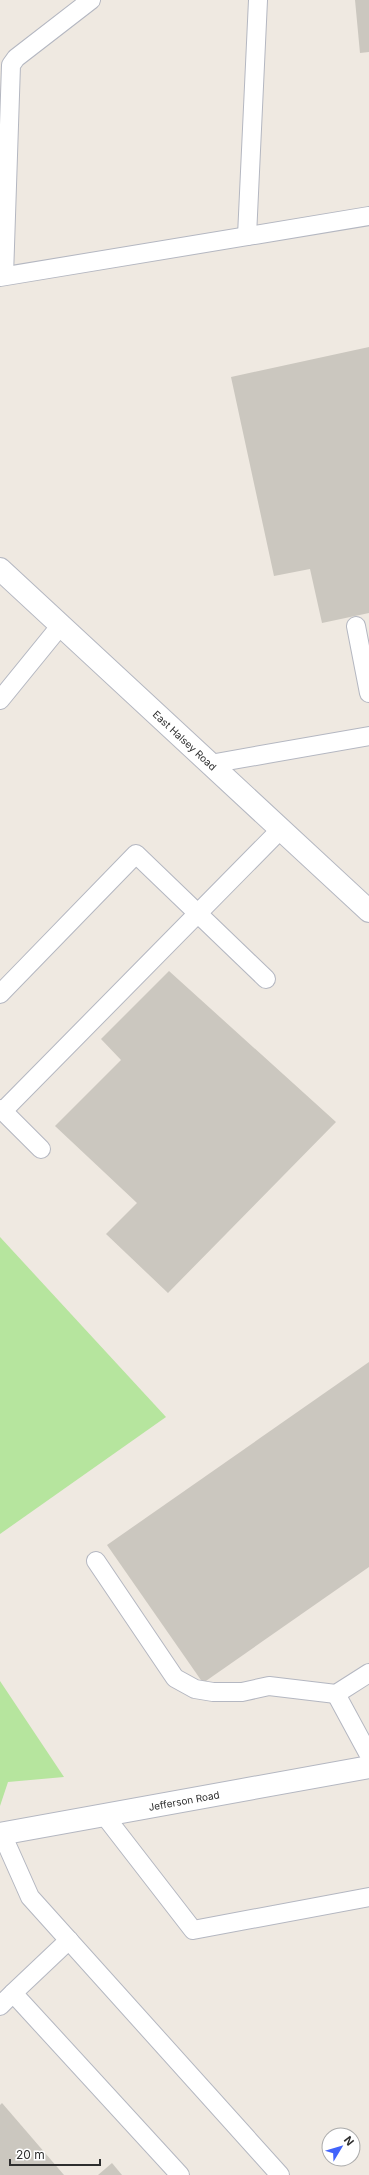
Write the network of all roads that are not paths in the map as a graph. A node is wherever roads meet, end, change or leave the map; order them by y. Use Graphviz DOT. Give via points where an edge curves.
graph roads {
  1 [pos="91,0"];
  2 [pos="258,0"];
  3 [pos="369,216"];
  4 [pos="247,236"];
  5 [pos="2,276"];
  6 [pos="0,569"];
  7 [pos="61,626"];
  8 [pos="356,626"];
  9 [pos="369,693"];
  10 [pos="0,700"];
  11 [pos="369,736"];
  12 [pos="210,764"];
  13 [pos="281,829"];
  14 [pos="369,911"];
  15 [pos="198,913"];
  16 [pos="266,979"];
  17 [pos="0,994"];
  18 [pos="1,1110"];
  19 [pos="41,1149"];
  20 [pos="96,1561"];
  21 [pos="369,1673"];
  22 [pos="336,1694"];
  23 [pos="369,1755"];
  24 [pos="369,1767"];
  25 [pos="104,1815"];
  26 [pos="1,1834"];
  27 [pos="369,1897"];
  28 [pos="69,1940"];
  29 [pos="13,1993"];
  30 [pos="0,2006"];
  31 [pos="180,2175"];
  32 [pos="280,2175"];
  1 -- 5 [label="lane" via="16,58 11,65"];
  2 -- 4 [label="lane"];
  3 -- 4 [label="lane"];
  4 -- 5 [label="lane"];
  6 -- 7 [label="main road, East Halsey Road"];
  7 -- 10 [label="lane"];
  7 -- 12 [label="main road, East Halsey Road"];
  8 -- 9 [label="lane"];
  11 -- 12 [label="lane"];
  12 -- 13 [label="main road, East Halsey Road"];
  13 -- 14 [label="main road, East Halsey Road"];
  13 -- 15 [label="lane"];
  15 -- 16 [label="lane"];
  15 -- 17 [label="lane" via="136,854"];
  15 -- 18 [label="lane"];
  18 -- 19 [label="lane"];
  20 -- 22 [label="lane" via="175,1678 181,1682 195,1689 213,1692 242,1692 269,1686"];
  21 -- 22 [label="lane"];
  22 -- 23 [label="lane"];
  24 -- 25 [label="main road, Jefferson Road"];
  25 -- 26 [label="main road, Jefferson Road"];
  25 -- 27 [label="lane" via="194,1930"];
  26 -- 28 [label="lane" via="30,1896"];
  28 -- 29 [label="lane"];
  28 -- 32 [label="lane"];
  29 -- 30 [label="lane"];
  29 -- 31 [label="lane"];
}
